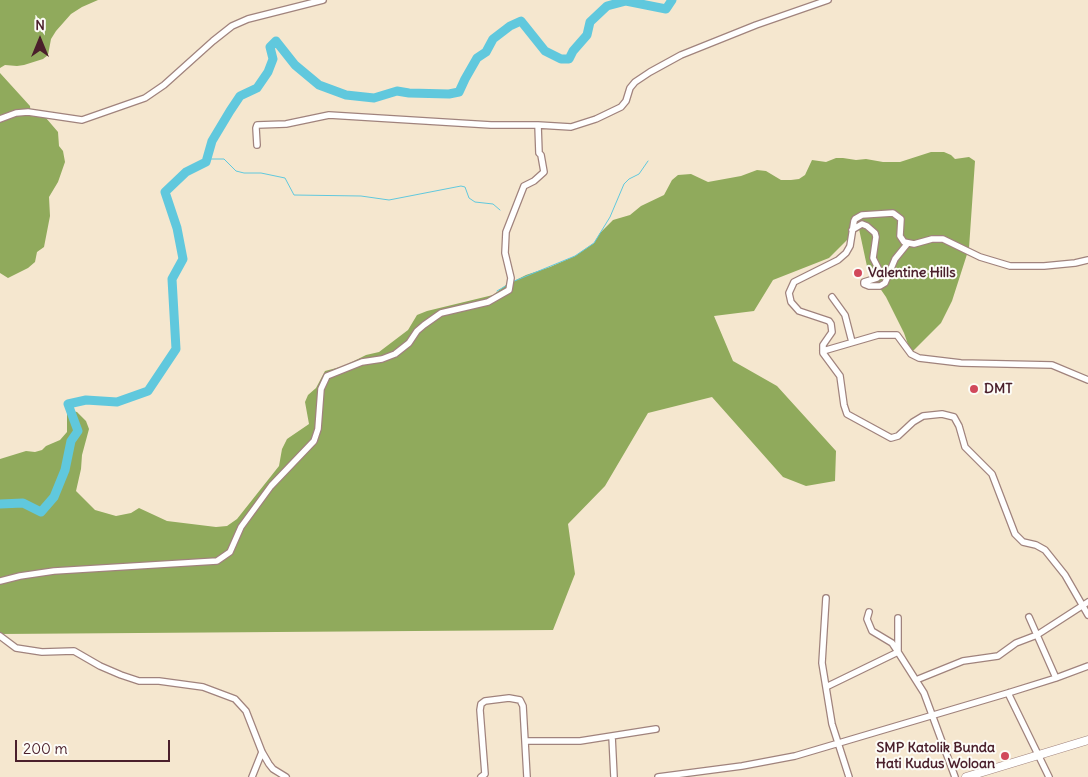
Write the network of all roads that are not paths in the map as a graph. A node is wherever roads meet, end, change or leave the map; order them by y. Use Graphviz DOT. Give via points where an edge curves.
graph roads {
  1 [pos="323,0"];
  2 [pos="828,0"];
  3 [pos="0,119"];
  4 [pos="538,124"];
  5 [pos="257,145"];
  6 [pos="852,230"];
  7 [pos="908,244"];
  8 [pos="1088,260"];
  9 [pos="832,297"];
  10 [pos="852,342"];
  11 [pos="823,351"];
  12 [pos="1088,380"];
  13 [pos="0,582"];
  14 [pos="826,598"];
  15 [pos="1088,602"];
  16 [pos="1081,605"];
  17 [pos="868,612"];
  18 [pos="1088,615"];
  19 [pos="1029,617"];
  20 [pos="898,618"];
  21 [pos="1036,635"];
  22 [pos="0,636"];
  23 [pos="898,652"];
  24 [pos="1088,666"];
  25 [pos="1056,678"];
  26 [pos="916,680"];
  27 [pos="826,687"];
  28 [pos="1008,694"];
  29 [pos="932,715"];
  30 [pos="656,729"];
  31 [pos="612,736"];
  32 [pos="1088,740"];
  33 [pos="525,741"];
  34 [pos="837,743"];
  35 [pos="262,752"];
  36 [pos="1038,754"];
  37 [pos="695,774"];
  38 [pos="252,777"];
  39 [pos="286,777"];
  40 [pos="481,777"];
  41 [pos="527,777"];
  42 [pos="614,777"];
  43 [pos="658,777"];
  44 [pos="849,777"];
  45 [pos="955,777"];
  46 [pos="966,777"];
  47 [pos="1049,777"];
  1 -- 3 [label="street" via="240,22 145,98 82,120 28,112"];
  2 -- 4 [label="street" via="756,25 657,68 635,82 621,107 596,119 571,127"];
  4 -- 5 [label="street" via="492,125 329,115 286,124 257,125"];
  4 -- 13 [label="street" via="539,153 544,172 524,186 506,232 505,253 511,278 509,290 488,302 441,313 424,324 409,343 394,354 327,376 320,389 318,429 314,441 271,486 241,527 230,552 217,561 54,571"];
  6 -- 7 [label="street" via="858,217 897,214 901,219 901,240"];
  6 -- 7 [label="street" via="862,224 875,233 873,258 880,272 877,278 864,282 869,286 884,282 895,259"];
  6 -- 11 [label="street" via="849,250 842,257 798,279 790,289 791,302 799,311 831,324 832,332 824,342"];
  7 -- 8 [label="street" via="943,240 1010,266 1044,266"];
  9 -- 10 [label="street" via="845,315"];
  10 -- 11 [label="street"];
  10 -- 12 [label="street" via="878,335 897,335 911,354 919,358 961,363 1052,365"];
  11 -- 16 [label="street" via="840,376 847,414 887,436 898,436 923,416 942,414 954,417 965,447 992,474 1015,534 1023,542 1045,550 1065,575"];
  14 -- 27 [label="street" via="822,663"];
  15 -- 16 [label="street"];
  16 -- 18 [label="street"];
  16 -- 21 [label="street"];
  17 -- 23 [label="street" via="867,620 872,631 892,643"];
  19 -- 21 [label="street"];
  20 -- 23 [label="street"];
  21 -- 25 [label="street"];
  21 -- 26 [label="street" via="1016,643 998,656 963,661"];
  22 -- 35 [label="street" via="16,648 42,652 74,651 121,675 144,681 204,687 235,699 246,711"];
  23 -- 26 [label="street"];
  23 -- 27 [label="street"];
  24 -- 25 [label="street"];
  25 -- 28 [label="street"];
  26 -- 29 [label="street"];
  27 -- 34 [label="street"];
  28 -- 29 [label="street"];
  28 -- 36 [label="street"];
  29 -- 34 [label="street"];
  29 -- 45 [label="street"];
  30 -- 31 [label="street"];
  31 -- 33 [label="street" via="573,742"];
  31 -- 42 [label="street"];
  32 -- 36 [label="main road"];
  33 -- 40 [label="street" via="520,700 509,698 481,704 485,774"];
  33 -- 41 [label="street"];
  34 -- 37 [label="street" via="775,760"];
  34 -- 44 [label="street"];
  35 -- 38 [label="street"];
  35 -- 39 [label="street" via="273,769"];
  36 -- 46 [label="main road"];
  36 -- 47 [label="street"];
  37 -- 43 [label="street"];
}
